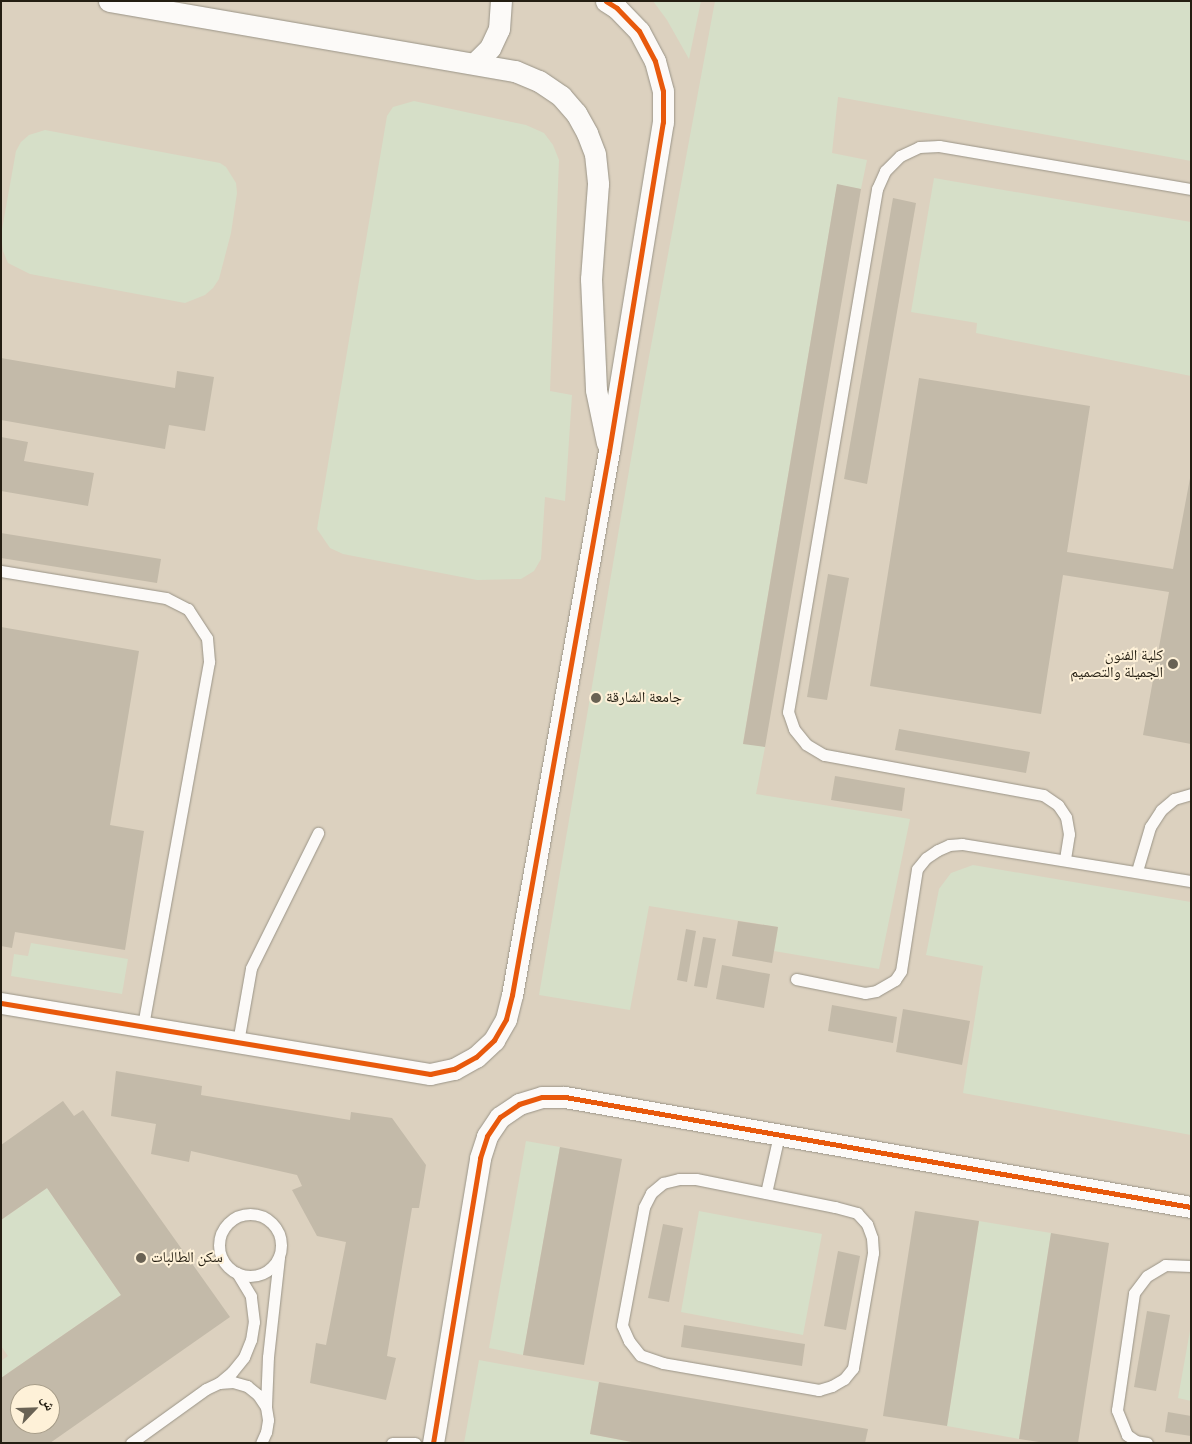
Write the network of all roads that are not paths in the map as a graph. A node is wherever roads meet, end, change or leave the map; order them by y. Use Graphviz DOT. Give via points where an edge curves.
graph roads {
  1 [pos="109,1"];
  2 [pos="501,1"];
  3 [pos="606,1"];
  4 [pos="475,63"];
  5 [pos="1191,189"];
  6 [pos="609,451"];
  7 [pos="1,571"];
  8 [pos="1191,794"];
  9 [pos="318,833"];
  10 [pos="1066,859"];
  11 [pos="1136,872"];
  12 [pos="1191,881"];
  13 [pos="796,979"];
  14 [pos="1,1003"];
  15 [pos="143,1026"];
  16 [pos="238,1042"];
  17 [pos="779,1135"];
  18 [pos="766,1193"];
  19 [pos="1191,1207"];
  20 [pos="279,1257"];
  21 [pos="1191,1266"];
  22 [pos="237,1273"];
  23 [pos="218,1383"];
  24 [pos="266,1408"];
  25 [pos="131,1443"];
  26 [pos="261,1443"];
  27 [pos="392,1443"];
  28 [pos="415,1443"];
  29 [pos="433,1443"];
  30 [pos="1146,1443"];
  1 -- 4 [label="street"];
  2 -- 4 [label="street" via="499,29 490,48"];
  3 -- 6 [label="street" via="639,31 655,61 663,91 663,122"];
  4 -- 6 [label="street" via="515,71 539,80 561,96 588,132 598,184 591,265 596,390"];
  5 -- 10 [label="lane" via="939,146 919,147 900,156 886,170 878,190 788,712 794,729 806,744 824,755 1043,795 1058,805 1066,817 1069,834"];
  6 -- 16 [label="street" via="512,995 506,1019 494,1040 476,1057 454,1069 430,1074"];
  7 -- 15 [label="lane" via="166,598 188,608 207,638 209,662"];
  8 -- 11 [label="lane" via="1174,800 1161,810 1150,827"];
  9 -- 16 [label="lane" via="251,968"];
  10 -- 11 [label="lane"];
  10 -- 13 [label="lane" via="962,844 938,850 917,869 901,971 895,980 876,991 865,993"];
  11 -- 12 [label="lane"];
  14 -- 15 [label="street"];
  15 -- 16 [label="street"];
  17 -- 18 [label="lane"];
  17 -- 19 [label="street"];
  17 -- 29 [label="street" via="565,1097 542,1097 519,1104 500,1118 486,1136 480,1158"];
  18 -- 18 [label="lane" via="696,1179 679,1179 663,1183 651,1194 644,1207 622,1325 628,1341 640,1354 663,1363 819,1390 844,1379 853,1368 873,1253 867,1224 857,1213"];
  20 -- 22 [label="lane" via="273,1266 257,1275"];
  20 -- 22 [label="lane" via="282,1246 275,1225 255,1214 239,1216 225,1225 218,1246 225,1262"];
  20 -- 24 [label="lane"];
  21 -- 30 [label="lane" via="1166,1265 1147,1276 1134,1293 1117,1410 1127,1435"];
  22 -- 23 [label="lane" via="251,1296 254,1322 251,1340 244,1357"];
  23 -- 24 [label="lane" via="233,1382 247,1386"];
  23 -- 25 [label="lane"];
  24 -- 26 [label="lane" via="268,1420"];
  27 -- 28 [label="lane"];
}
